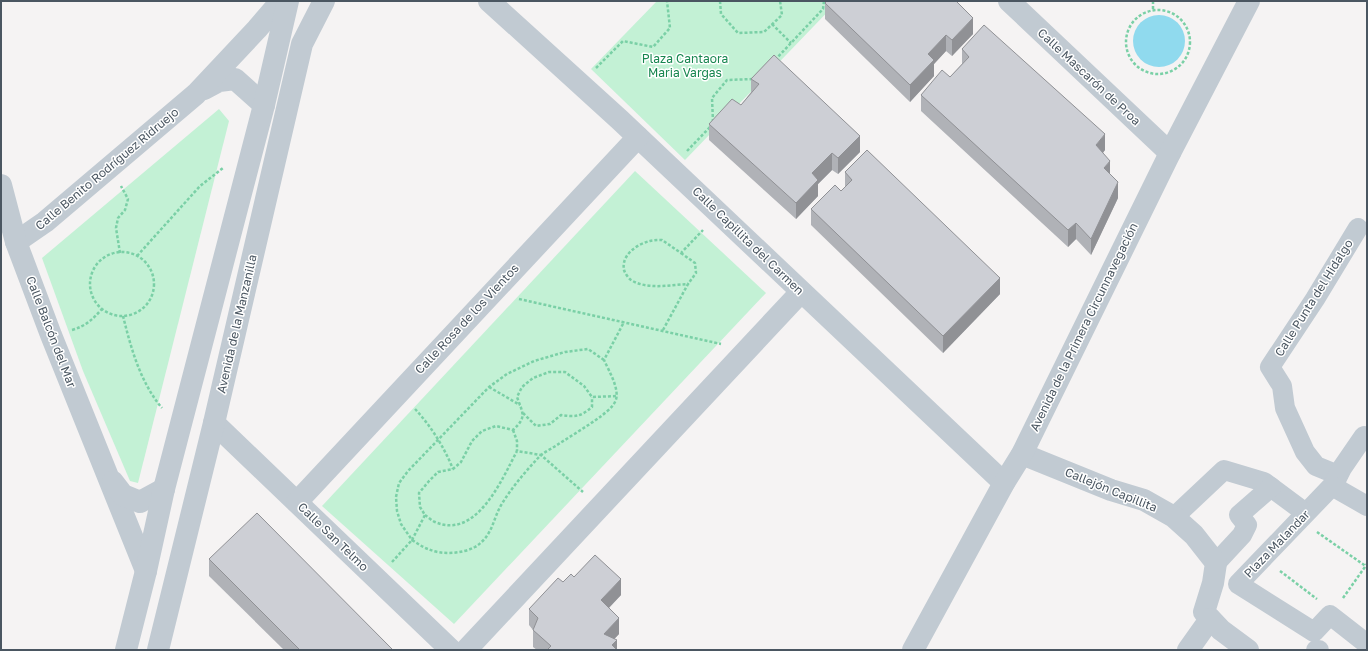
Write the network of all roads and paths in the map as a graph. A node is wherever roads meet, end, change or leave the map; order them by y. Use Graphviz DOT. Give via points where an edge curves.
graph roads {
  1 [pos="281,1"];
  2 [pos="288,1"];
  3 [pos="324,1"];
  4 [pos="489,1"];
  5 [pos="667,1"];
  6 [pos="720,1"];
  7 [pos="780,1"];
  8 [pos="824,1"];
  9 [pos="1009,1"];
  10 [pos="1153,1"];
  11 [pos="1249,1"];
  12 [pos="1153,11"];
  13 [pos="772,24"];
  14 [pos="791,43"];
  15 [pos="772,64"];
  16 [pos="595,68"];
  17 [pos="757,79"];
  18 [pos="196,94"];
  19 [pos="264,105"];
  20 [pos="638,137"];
  21 [pos="1170,153"];
  22 [pos="684,154"];
  23 [pos="108,168"];
  24 [pos="248,171"];
  25 [pos="1,185"];
  26 [pos="1358,228"];
  27 [pos="704,230"];
  28 [pos="16,242"];
  29 [pos="120,253"];
  30 [pos="681,254"];
  31 [pos="137,256"];
  32 [pos="688,284"];
  33 [pos="801,292"];
  34 [pos="492,294"];
  35 [pos="102,309"];
  36 [pos="123,316"];
  37 [pos="624,322"];
  38 [pos="663,330"];
  39 [pos="51,335"];
  40 [pos="747,350"];
  41 [pos="604,360"];
  42 [pos="489,386"];
  43 [pos="398,393"];
  44 [pos="618,396"];
  45 [pos="592,397"];
  46 [pos="520,405"];
  47 [pos="523,413"];
  48 [pos="184,417"];
  49 [pos="214,423"];
  50 [pos="513,430"];
  51 [pos="1367,438"];
  52 [pos="438,440"];
  53 [pos="518,451"];
  54 [pos="1022,454"];
  55 [pos="541,456"];
  56 [pos="453,469"];
  57 [pos="1334,474"];
  58 [pos="109,476"];
  59 [pos="1004,483"];
  60 [pos="1270,486"];
  61 [pos="164,489"];
  62 [pos="297,502"];
  63 [pos="1367,502"];
  64 [pos="601,506"];
  65 [pos="1367,506"];
  66 [pos="1299,514"];
  67 [pos="425,515"];
  68 [pos="1174,516"];
  69 [pos="412,540"];
  70 [pos="1263,558"];
  71 [pos="1216,563"];
  72 [pos="1366,566"];
  73 [pos="146,571"];
  74 [pos="377,579"];
  75 [pos="1210,594"];
  76 [pos="1342,598"];
  77 [pos="1321,601"];
  78 [pos="1210,619"];
  79 [pos="1367,644"];
  80 [pos="441,647"];
  81 [pos="126,650"];
  82 [pos="158,650"];
  83 [pos="466,650"];
  84 [pos="913,650"];
  85 [pos="1188,650"];
  86 [pos="1248,650"];
  87 [pos="1316,650"];
  88 [pos="1319,650"];
  1 -- 18 [label="street, Calle Benito Rodríguez Ridruejo"];
  2 -- 19 [label="street"];
  3 -- 49 [label="street, Avenida de la Manzanilla" via="302,44"];
  4 -- 20 [label="street, Calle Capillita del Carmen"];
  5 -- 16 [label="path" via="670,28 653,47 623,41"];
  6 -- 13 [label="path" via="722,14 738,33 764,32"];
  7 -- 13 [label="path" via="782,15"];
  8 -- 14 [label="path" via="823,9"];
  9 -- 21 [label="street, Calle Mascarón de Proa"];
  10 -- 12 [label="path"];
  11 -- 21 [label="street, Avenida de la Primera Circunnavegación"];
  12 -- 12 [label="path" via="1141,14 1133,22 1126,41 1133,62 1150,73 1161,73 1180,64 1186,56 1189,36 1186,26 1179,18 1166,11"];
  13 -- 14 [label="path"];
  14 -- 15 [label="path"];
  17 -- 22 [label="path" via="727,80 712,98 713,124"];
  18 -- 19 [label="street, Calle Benito Rodríguez Ridruejo" via="219,81 235,79"];
  18 -- 23 [label="street, Calle Benito Rodríguez Ridruejo"];
  19 -- 24 [label="street"];
  20 -- 33 [label="street, Calle Capillita del Carmen"];
  20 -- 34 [label="street, Calle Rosa de los Vientos"];
  21 -- 54 [label="street, Avenida de la Primera Circunnavegación"];
  23 -- 28 [label="street, Calle Benito Rodríguez Ridruejo" via="45,222"];
  23 -- 29 [label="path" via="128,199 116,228"];
  24 -- 31 [label="path" via="226,166 220,170 200,186"];
  24 -- 48 [label="street"];
  25 -- 28 [label="street, Calle Balcón del Mar"];
  26 -- 57 [label="street, Calle Punta del Hidalgo" via="1270,367 1282,386 1285,408 1305,452 1316,466"];
  27 -- 30 [label="path"];
  28 -- 39 [label="street, Calle Balcón del Mar"];
  29 -- 31 [label="path" via="127,252"];
  29 -- 35 [label="path" via="111,254 101,260 92,274 90,285 95,301"];
  30 -- 32 [label="path" via="695,263 696,273"];
  30 -- 32 [label="path" via="662,240 649,241 636,247 626,256 624,272 630,279 648,285"];
  31 -- 36 [label="path" via="147,264 153,274 151,298 136,313"];
  32 -- 38 [label="path"];
  33 -- 40 [label="street"];
  33 -- 59 [label="street, Calle Capillita del Carmen"];
  34 -- 37 [label="path"];
  34 -- 43 [label="street, Calle Rosa de los Vientos"];
  35 -- 36 [label="path"];
  35 -- 39 [label="path" via="92,321 81,327"];
  36 -- 48 [label="path" via="136,362 154,399 167,413"];
  37 -- 38 [label="path"];
  37 -- 41 [label="path"];
  38 -- 40 [label="path"];
  39 -- 58 [label="street, Calle Balcón del Mar"];
  40 -- 64 [label="street"];
  41 -- 42 [label="path" via="588,349 565,352 534,361"];
  41 -- 44 [label="path"];
  42 -- 46 [label="path"];
  42 -- 52 [label="path"];
  43 -- 52 [label="path" via="424,419"];
  43 -- 62 [label="street, Calle Rosa de los Vientos"];
  44 -- 45 [label="path"];
  44 -- 55 [label="path" via="615,404 592,423"];
  45 -- 46 [label="path" via="584,386 565,372 549,372 533,378 522,387 517,397"];
  45 -- 47 [label="path" via="592,407 584,414 574,417 561,415 550,424 536,426"];
  46 -- 47 [label="path"];
  47 -- 50 [label="path" via="521,422"];
  48 -- 61 [label="street"];
  49 -- 62 [label="street, Calle San Telmo"];
  49 -- 82 [label="street, Avenida de la Manzanilla"];
  50 -- 53 [label="path"];
  50 -- 56 [label="path" via="496,426 482,431 472,441 461,462"];
  51 -- 57 [label="street, Plaza Malandar" via="1364,436"];
  52 -- 56 [label="path"];
  52 -- 69 [label="path" via="408,471 400,483 396,497 401,524"];
  53 -- 55 [label="path"];
  53 -- 67 [label="path" via="487,503 474,517 459,524 448,525 435,522"];
  54 -- 59 [label="street, Avenida de la Primera Circunnavegación"];
  54 -- 68 [label="street, Callejón Capillita" via="1144,500"];
  55 -- 64 [label="path"];
  55 -- 69 [label="path" via="503,501 492,528 474,547 453,553 441,553 428,550"];
  56 -- 67 [label="path" via="438,472 420,493 420,507"];
  57 -- 63 [label="street" via="1334,484"];
  57 -- 66 [label="street, Plaza Malandar"];
  58 -- 61 [label="street, Calle Balcón del Mar" via="123,495 140,502"];
  58 -- 73 [label="street, Calle Balcón del Mar"];
  59 -- 84 [label="street, Avenida de la Primera Circunnavegación"];
  60 -- 66 [label="street"];
  60 -- 68 [label="street" via="1224,470"];
  60 -- 71 [label="street" via="1240,516 1247,525 1242,535"];
  61 -- 73 [label="street"];
  62 -- 74 [label="street, Calle San Telmo"];
  64 -- 83 [label="street"];
  65 -- 66 [label="street, Plaza Malandar" via="1332,486"];
  66 -- 70 [label="street, Plaza Malandar"];
  66 -- 72 [label="path"];
  66 -- 75 [label="street, Plaza Malandar" via="1227,586"];
  67 -- 69 [label="path"];
  68 -- 71 [label="street, Callejón Capillita" via="1194,535"];
  69 -- 74 [label="path"];
  70 -- 77 [label="path"];
  70 -- 79 [label="street, Plaza Malandar" via="1238,584 1314,632 1330,615"];
  71 -- 75 [label="street"];
  72 -- 76 [label="path"];
  73 -- 81 [label="street"];
  74 -- 80 [label="street, Calle San Telmo"];
  75 -- 78 [label="street" via="1204,612"];
  78 -- 85 [label="street"];
  78 -- 86 [label="street"];
  87 -- 88 [label="street"];
}
